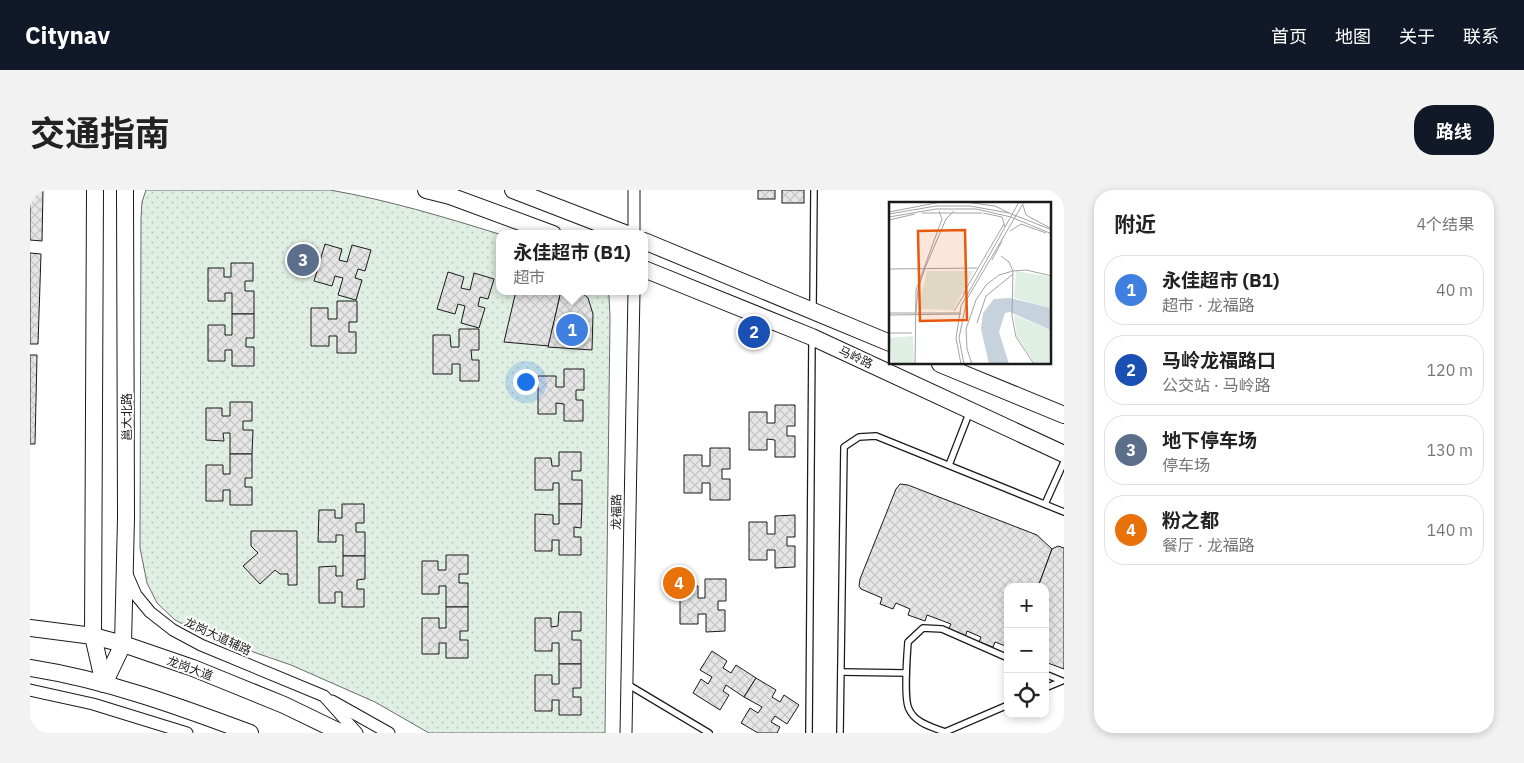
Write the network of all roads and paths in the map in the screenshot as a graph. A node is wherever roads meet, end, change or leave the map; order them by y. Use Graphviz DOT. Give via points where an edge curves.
graph roads {
  1 [pos="95,190"];
  2 [pos="125,190"];
  3 [pos="426,190"];
  4 [pos="513,190"];
  5 [pos="634,190"];
  6 [pos="814,190"];
  7 [pos="542,230"];
  8 [pos="618,230"];
  9 [pos="634,230"];
  10 [pos="648,242"];
  11 [pos="648,271"];
  12 [pos="773,293"];
  13 [pos="634,295"];
  14 [pos="813,310"];
  15 [pos="764,317"];
  16 [pos="812,337"];
  17 [pos="889,343"];
  18 [pos="942,365"];
  19 [pos="971,410"];
  20 [pos="1064,415"];
  21 [pos="1064,454"];
  22 [pos="1064,462"];
  23 [pos="948,465"];
  24 [pos="1045,504"];
  25 [pos="1064,512"];
  26 [pos="126,571"];
  27 [pos="30,628"];
  28 [pos="93,636"];
  29 [pos="123,644"];
  30 [pos="1004,656"];
  31 [pos="30,668"];
  32 [pos="841,672"];
  33 [pos="906,673"];
  34 [pos="1049,676"];
  35 [pos="1063,682"];
  36 [pos="104,684"];
  37 [pos="627,684"];
  38 [pos="1049,687"];
  39 [pos="30,690"];
  40 [pos="324,696"];
  41 [pos="1004,707"];
  42 [pos="187,733"];
  43 [pos="250,733"];
  44 [pos="342,733"];
  45 [pos="357,733"];
  46 [pos="389,733"];
  47 [pos="626,733"];
  48 [pos="709,733"];
  49 [pos="809,733"];
  50 [pos="840,733"];
  51 [pos="945,733"];
  1 -- 28 [label="street"];
  2 -- 26 [label="street, 邕大北路"];
  3 -- 7 [label="street"];
  4 -- 8 [label="street"];
  5 -- 9 [label="street"];
  6 -- 14 [label="lane"];
  10 -- 12 [label="street, 马岭路"];
  11 -- 15 [label="street, 马岭路"];
  12 -- 14 [label="street, 马岭路"];
  12 -- 15 [label="street"];
  13 -- 37 [label="street, 龙福路"];
  14 -- 17 [label="street, 马岭路"];
  15 -- 16 [label="street, 马岭路"];
  16 -- 19 [label="street, 马岭路"];
  16 -- 49 [label="lane"];
  18 -- 20 [label="street"];
  19 -- 21 [label="street, 马岭路"];
  19 -- 23 [label="lane"];
  22 -- 24 [label="lane"];
  23 -- 24 [label="lane"];
  23 -- 32 [label="lane" via="876,436 859,437 844,447"];
  24 -- 25 [label="lane"];
  26 -- 29 [label="street, 邕大北路"];
  26 -- 40 [label="street, 龙岗大道辅路" via="136,595 150,612 173,630 201,645"];
  27 -- 28 [label="street, 龙岗大道"];
  28 -- 29 [label="street, 龙岗大道"];
  28 -- 36 [label="street"];
  29 -- 36 [label="street"];
  29 -- 44 [label="street, 龙岗大道" via="193,668"];
  30 -- 33 [label="lane" via="942,629 923,628 908,642"];
  31 -- 36 [label="street"];
  32 -- 33 [label="lane"];
  32 -- 50 [label="lane"];
  33 -- 51 [label="lane" via="908,709 921,723"];
  34 -- 35 [label="lane"];
  35 -- 38 [label="lane"];
  36 -- 43 [label="street" via="179,706"];
  37 -- 47 [label="street, 龙福路"];
  37 -- 48 [label="lane"];
  39 -- 42 [label="street" via="93,704"];
  40 -- 45 [label="street, 龙岗大道辅路"];
  40 -- 46 [label="street, 龙岗大道辅路"];
  41 -- 51 [label="lane"];
}
